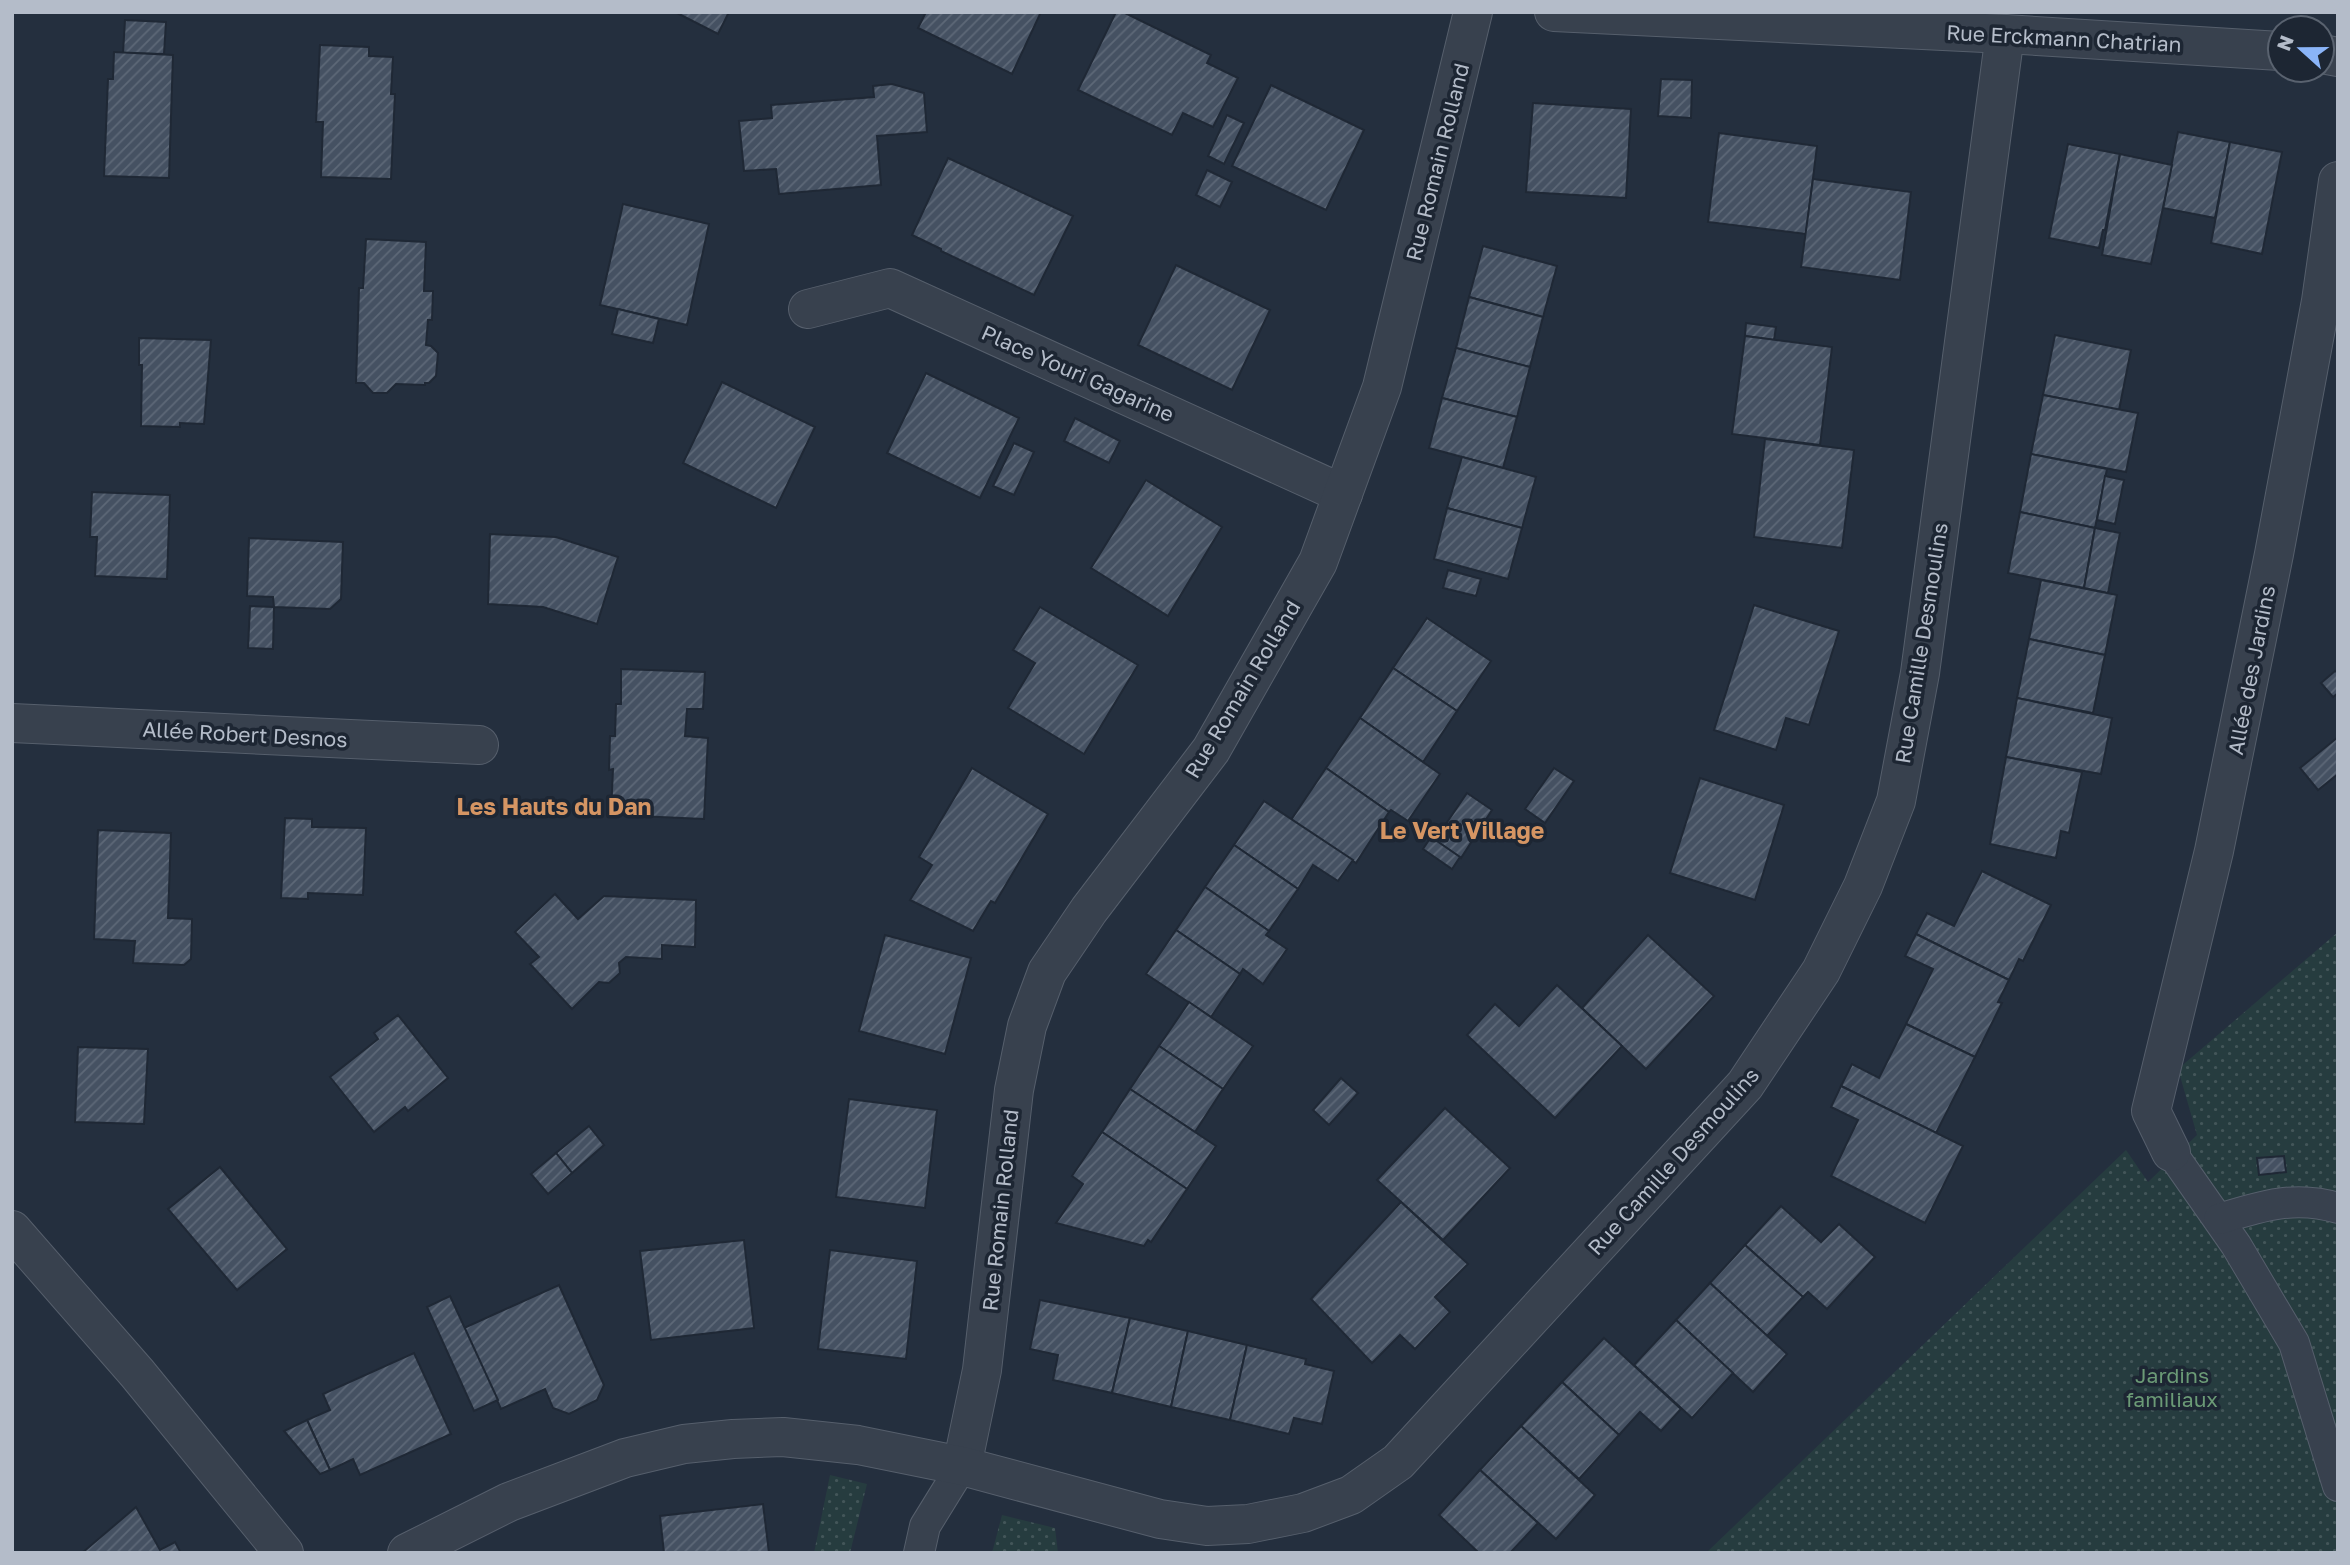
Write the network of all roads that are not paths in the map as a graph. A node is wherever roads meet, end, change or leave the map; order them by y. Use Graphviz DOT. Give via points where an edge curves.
graph roads {
  1 [pos="1473,12"];
  2 [pos="1553,12"];
  3 [pos="1866,20"];
  4 [pos="2005,34"];
  5 [pos="2266,50"];
  6 [pos="2338,181"];
  7 [pos="808,309"];
  8 [pos="1343,494"];
  9 [pos="12,723"];
  10 [pos="478,745"];
  11 [pos="2171,1152"];
  12 [pos="2338,1208"];
  13 [pos="2220,1219"];
  14 [pos="12,1230"];
  15 [pos="2329,1421"];
  16 [pos="962,1466"];
  17 [pos="2338,1486"];
  18 [pos="284,1553"];
  19 [pos="407,1553"];
  20 [pos="919,1553"];
  1 -- 8 [label="street, Rue Romain Rolland" via="1382,387"];
  2 -- 3 [label="street, Rue Erckmann Chatrian"];
  3 -- 4 [label="street, Rue Erckmann Chatrian"];
  4 -- 5 [label="street, Rue Erckmann Chatrian"];
  4 -- 16 [label="street, Rue Camille Desmoulins" via="1920,673 1896,801 1863,886 1821,971 1745,1086 1398,1462 1351,1495 1303,1513 1248,1524 1207,1526 1160,1520"];
  6 -- 11 [label="street, Allée des Jardins" via="2274,554 2214,851 2151,1111"];
  7 -- 8 [label="street, Place Youri Gagarine" via="890,288"];
  8 -- 16 [label="street, Rue Romain Rolland" via="1318,562 1210,750 1047,972 1027,1026 1014,1090 982,1370"];
  9 -- 10 [label="street, Allée Robert Desnos"];
  11 -- 13 [label="lane"];
  12 -- 13 [label="lane" via="2286,1202"];
  13 -- 15 [label="lane" via="2294,1343"];
  14 -- 18 [label="street" via="137,1373"];
  15 -- 17 [label="lane"];
  16 -- 19 [label="street, Rue Camille Desmoulins" via="858,1445 783,1437 684,1444 625,1458 509,1502"];
  16 -- 20 [label="lane" via="925,1526"];
}
